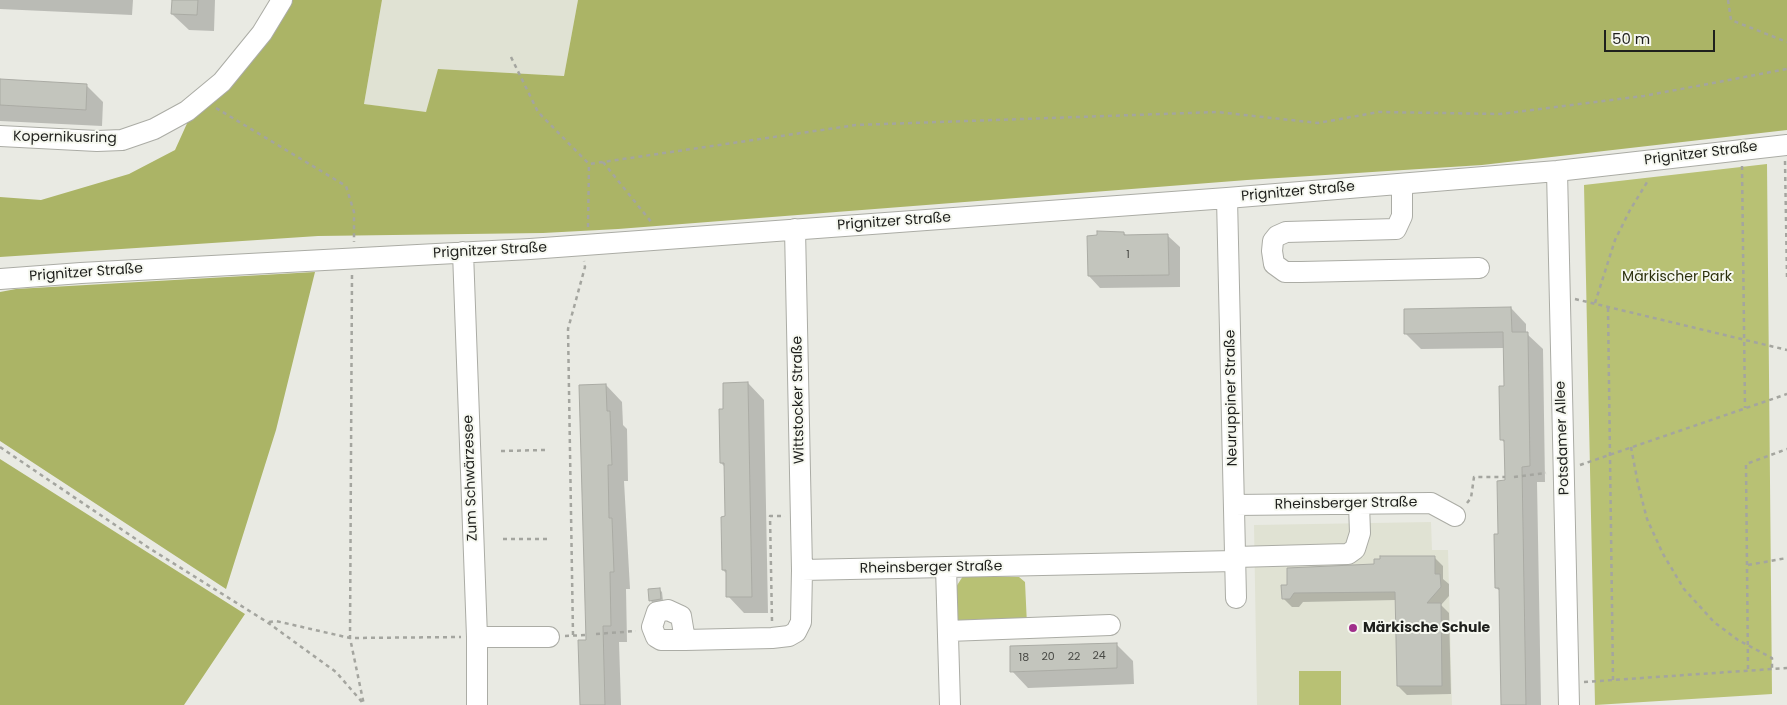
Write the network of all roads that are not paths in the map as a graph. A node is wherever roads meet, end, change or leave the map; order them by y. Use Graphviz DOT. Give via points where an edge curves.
graph roads {
  1 [pos="282,0"];
  2 [pos="0,136"];
  3 [pos="1786,145"];
  4 [pos="1557,171"];
  5 [pos="1402,184"];
  6 [pos="1228,198"];
  7 [pos="795,229"];
  8 [pos="463,252"];
  9 [pos="1479,268"];
  10 [pos="0,279"];
  11 [pos="1359,504"];
  12 [pos="1234,505"];
  13 [pos="1455,516"];
  14 [pos="1235,559"];
  15 [pos="946,567"];
  16 [pos="802,570"];
  17 [pos="1236,598"];
  18 [pos="1110,625"];
  19 [pos="948,632"];
  20 [pos="477,637"];
  21 [pos="549,637"];
  22 [pos="684,640"];
  23 [pos="477,705"];
  24 [pos="950,705"];
  25 [pos="1569,705"];
  1 -- 2 [label="street, Kopernikusring" via="262,33 222,82 187,111 154,129 122,140"];
  3 -- 4 [label="street, Prignitzer Straße"];
  4 -- 5 [label="street, Prignitzer Straße"];
  4 -- 25 [label="street, Potsdamer Allee"];
  5 -- 6 [label="street, Prignitzer Straße"];
  5 -- 9 [label="street" via="1402,216 1396,229 1286,232 1273,241 1274,264 1285,272"];
  6 -- 7 [label="street, Prignitzer Straße"];
  6 -- 12 [label="street, Neuruppiner Straße"];
  7 -- 8 [label="street, Prignitzer Straße"];
  7 -- 16 [label="street, Wittstocker Straße"];
  8 -- 10 [label="street, Prignitzer Straße"];
  8 -- 20 [label="street, Zum Schwärzesee"];
  11 -- 12 [label="street, Rheinsberger Straße"];
  11 -- 13 [label="street, Rheinsberger Straße" via="1431,503"];
  11 -- 14 [label="street, Rheinsberger Straße" via="1360,533 1355,549 1348,554"];
  12 -- 14 [label="street, Neuruppiner Straße"];
  14 -- 15 [label="street, Rheinsberger Straße"];
  14 -- 17 [label="street, Neuruppiner Straße"];
  15 -- 16 [label="street, Rheinsberger Straße"];
  15 -- 19 [label="street"];
  16 -- 22 [label="street" via="799,627 796,632 772,638"];
  18 -- 19 [label="street"];
  19 -- 24 [label="street"];
  20 -- 21 [label="street"];
  20 -- 23 [label="street, Zum Schwärzesee"];
  22 -- 22 [label="street" via="656,637 652,623 658,612 664,609 673,611 682,619"];
}
